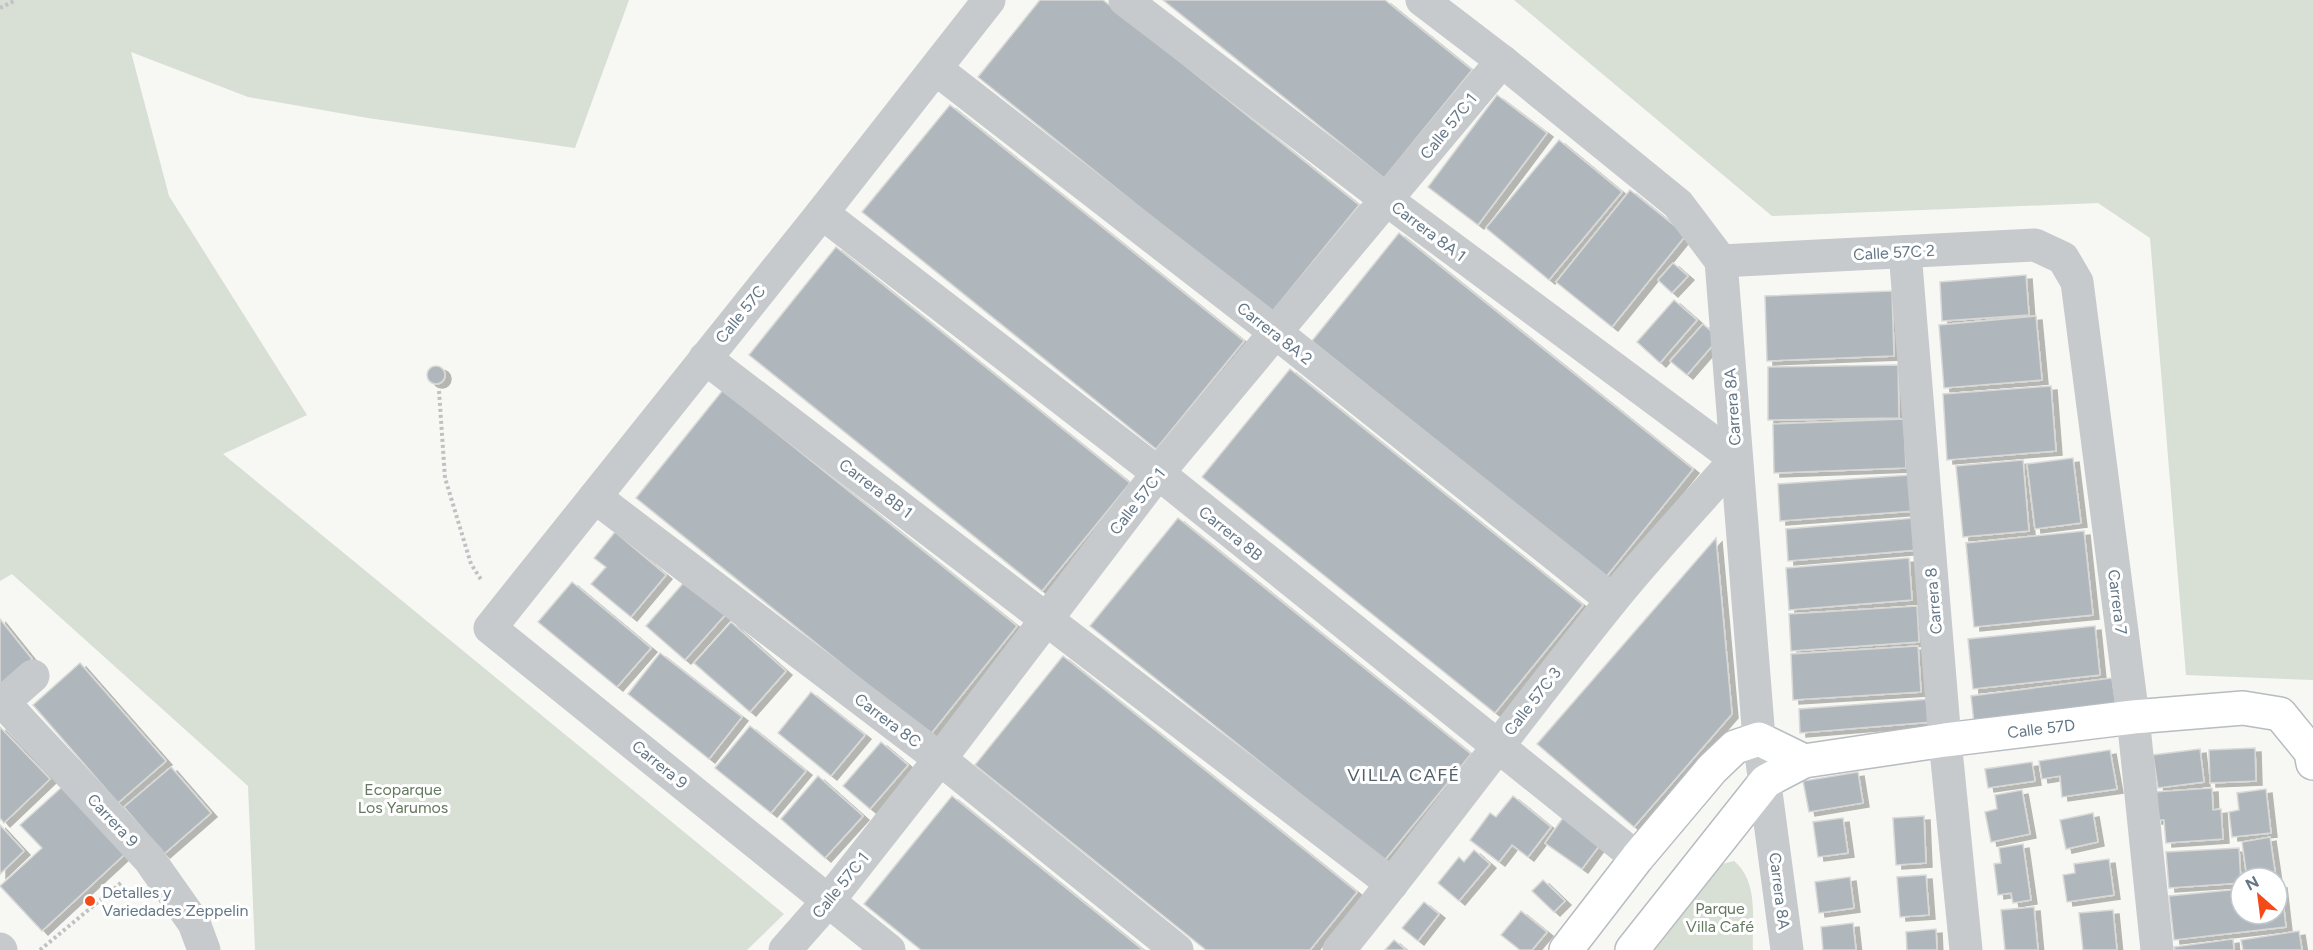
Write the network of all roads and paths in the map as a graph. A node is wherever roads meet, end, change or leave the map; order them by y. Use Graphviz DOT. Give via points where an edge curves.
graph roads {
  1 [pos="16,0"];
  2 [pos="989,0"];
  3 [pos="1125,0"];
  4 [pos="1422,0"];
  5 [pos="0,8"];
  6 [pos="1502,61"];
  7 [pos="936,69"];
  8 [pos="1387,200"];
  9 [pos="822,213"];
  10 [pos="1905,252"];
  11 [pos="2063,258"];
  12 [pos="1722,261"];
  13 [pos="1275,332"];
  14 [pos="705,358"];
  15 [pos="439,391"];
  16 [pos="1736,459"];
  17 [pos="1158,473"];
  18 [pos="595,496"];
  19 [pos="1612,600"];
  20 [pos="1046,619"];
  21 [pos="496,620"];
  22 [pos="33,676"];
  23 [pos="2,704"];
  24 [pos="2133,717"];
  25 [pos="1759,740"];
  26 [pos="1945,740"];
  27 [pos="1496,746"];
  28 [pos="940,759"];
  29 [pos="1804,761"];
  30 [pos="2313,763"];
  31 [pos="1766,782"];
  32 [pos="1637,858"];
  33 [pos="149,859"];
  34 [pos="1392,884"];
  35 [pos="830,900"];
  36 [pos="40,950"];
  37 [pos="204,950"];
  38 [pos="785,950"];
  39 [pos="889,950"];
  40 [pos="1177,950"];
  41 [pos="1339,950"];
  42 [pos="1566,950"];
  43 [pos="1632,950"];
  44 [pos="1787,950"];
  45 [pos="1966,950"];
  46 [pos="2157,950"];
  1 -- 5 [label="path"];
  2 -- 7 [label="street, Calle 57C"];
  3 -- 8 [label="street, Carrera 8A 1"];
  4 -- 6 [label="street"];
  6 -- 8 [label="street, Calle 57C 1"];
  6 -- 12 [label="street" via="1678,204"];
  7 -- 9 [label="street, Calle 57C"];
  7 -- 13 [label="street, Carrera 8A 2"];
  8 -- 13 [label="street, Calle 57C 1"];
  8 -- 16 [label="street, Carrera 8A 1"];
  9 -- 14 [label="street, Calle 57C"];
  9 -- 17 [label="street, Carrera 8B"];
  10 -- 11 [label="street, Calle 57C 2" via="2035,245"];
  10 -- 12 [label="street, Calle 57C 2"];
  10 -- 26 [label="street, Carrera 8"];
  11 -- 24 [label="street, Carrera 7" via="2077,282"];
  12 -- 16 [label="street, Carrera 8A"];
  13 -- 17 [label="street, Calle 57C 1"];
  13 -- 19 [label="street, Carrera 8A 2"];
  14 -- 18 [label="street, Calle 57C"];
  14 -- 20 [label="street, Carrera 8B 1"];
  15 -- 21 [label="path" via="445,478 471,564"];
  16 -- 19 [label="street, Calle 57C 3"];
  16 -- 25 [label="street, Carrera 8A"];
  17 -- 20 [label="street, Calle 57C 1"];
  17 -- 27 [label="street, Carrera 8B"];
  18 -- 21 [label="street, Calle 57C"];
  18 -- 28 [label="street, Carrera 8C"];
  19 -- 27 [label="street, Calle 57C 3"];
  20 -- 28 [label="street, Calle 57C 1"];
  20 -- 34 [label="street"];
  21 -- 35 [label="street, Carrera 9"];
  22 -- 23 [label="street"];
  23 -- 33 [label="street, Carrera 9"];
  24 -- 26 [label="street, Calle 57D"];
  24 -- 30 [label="street, Calle 57D" via="2243,708 2280,714 2311,752"];
  24 -- 46 [label="street, Carrera 7"];
  25 -- 29 [label="street"];
  25 -- 31 [label="street, Carrera 8A"];
  25 -- 32 [label="street" via="1735,747 1712,769"];
  26 -- 29 [label="street, Calle 57D"];
  26 -- 45 [label="street, Carrera 8"];
  27 -- 32 [label="street, Carrera 8B"];
  27 -- 34 [label="street, Calle 57C 3"];
  28 -- 35 [label="street, Calle 57C 1"];
  28 -- 40 [label="street, Carrera 8C"];
  29 -- 31 [label="street, Calle 57D"];
  31 -- 43 [label="street, Calle 57D"];
  31 -- 44 [label="street, Carrera 8A"];
  32 -- 42 [label="street"];
  33 -- 36 [label="path"];
  33 -- 37 [label="street, Carrera 9" via="194,923"];
  34 -- 41 [label="street, Calle 57C 3"];
  35 -- 38 [label="street, Calle 57C 1"];
  35 -- 39 [label="street, Carrera 9"];
}
